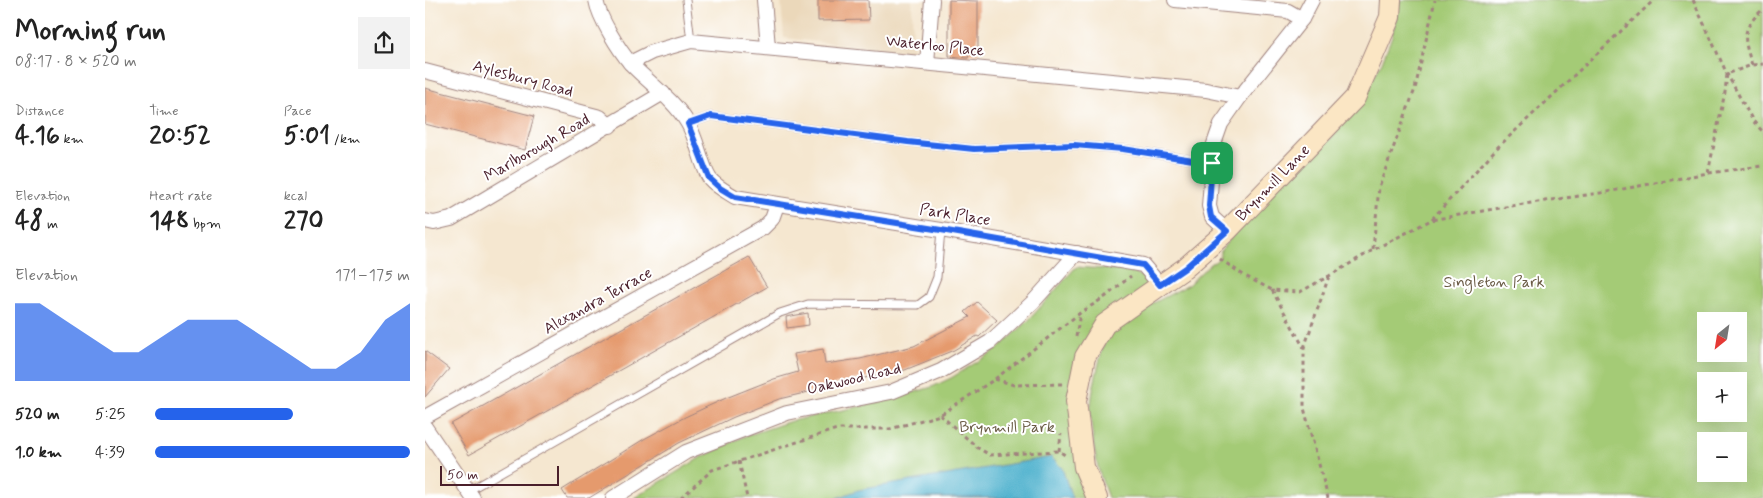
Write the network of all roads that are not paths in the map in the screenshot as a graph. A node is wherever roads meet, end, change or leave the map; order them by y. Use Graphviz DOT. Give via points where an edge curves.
graph roads {
  1 [pos="596,0"];
  2 [pos="686,0"];
  3 [pos="764,0"];
  4 [pos="932,0"];
  5 [pos="1175,0"];
  6 [pos="1312,0"];
  7 [pos="1391,0"];
  8 [pos="1243,3"];
  9 [pos="1302,19"];
  10 [pos="691,41"];
  11 [pos="768,47"];
  12 [pos="630,63"];
  13 [pos="927,63"];
  14 [pos="425,71"];
  15 [pos="663,93"];
  16 [pos="1240,97"];
  17 [pos="688,124"];
  18 [pos="610,126"];
  19 [pos="1212,163"];
  20 [pos="777,205"];
  21 [pos="425,221"];
  22 [pos="941,230"];
  23 [pos="1227,231"];
  24 [pos="1077,252"];
  25 [pos="1160,285"];
  26 [pos="425,417"];
  27 [pos="425,427"];
  28 [pos="471,495"];
  29 [pos="613,498"];
  30 [pos="1097,498"];
  1 -- 12 [label="street" via="609,31"];
  2 -- 10 [label="lane"];
  3 -- 11 [label="street"];
  4 -- 13 [label="street"];
  5 -- 8 [label="street"];
  6 -- 9 [label="street"];
  7 -- 23 [label="street, Brynmill Lane" via="1390,17 1355,98"];
  8 -- 9 [label="street" via="1288,11"];
  9 -- 16 [label="street"];
  10 -- 11 [label="street, Waterloo Place"];
  10 -- 12 [label="street, Waterloo Place" via="652,52"];
  11 -- 13 [label="street, Waterloo Place"];
  12 -- 15 [label="street"];
  13 -- 16 [label="street, Waterloo Place" via="1206,90"];
  14 -- 18 [label="street, Aylesbury Road" via="600,117"];
  15 -- 17 [label="street"];
  15 -- 18 [label="street, Marlborough Road"];
  16 -- 19 [label="street" via="1221,124"];
  17 -- 19 [label="lane" via="711,116 974,149 1074,145"];
  17 -- 20 [label="street, Park Place" via="709,178 735,197"];
  18 -- 21 [label="street, Marlborough Road" via="451,219 434,223"];
  19 -- 23 [label="street" via="1211,217"];
  20 -- 22 [label="street, Park Place"];
  20 -- 26 [label="street, Alexandra Terrace" via="763,228"];
  22 -- 24 [label="street, Park Place"];
  22 -- 28 [label="lane" via="937,277 929,297 918,305 808,304 780,313"];
  23 -- 25 [label="street, Brynmill Lane"];
  24 -- 25 [label="street, Park Place" via="1143,265"];
  24 -- 29 [label="street, Oakwood Road" via="1033,302 990,342 941,371 891,392 778,416 686,452"];
  25 -- 30 [label="street, Brynmill Lane" via="1105,324 1085,357 1076,400 1084,467"];
  27 -- 28 [label="street"];
}
